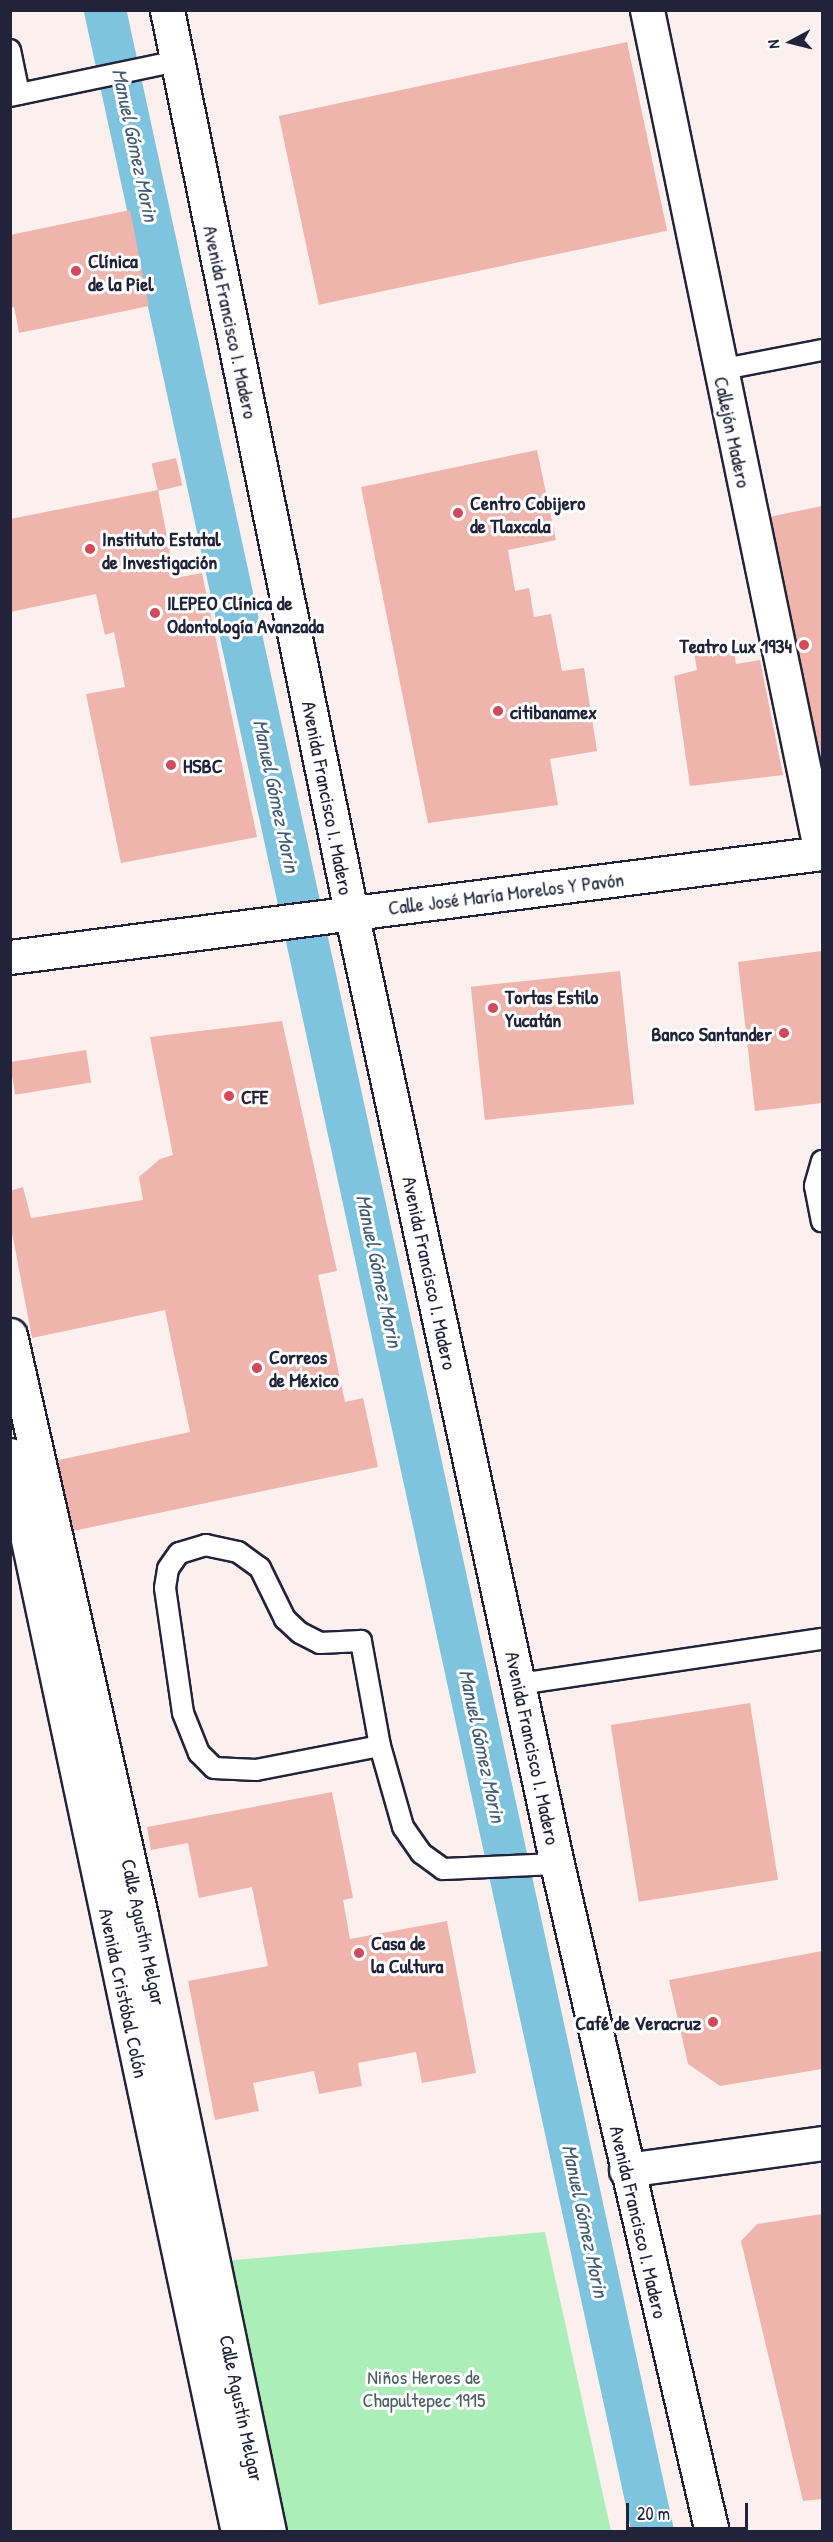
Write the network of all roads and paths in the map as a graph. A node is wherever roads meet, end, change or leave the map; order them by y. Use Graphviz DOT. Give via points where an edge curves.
graph roads {
  1 [pos="167,10"];
  2 [pos="648,10"];
  3 [pos="10,50"];
  4 [pos="177,61"];
  5 [pos="15,95"];
  6 [pos="822,350"];
  7 [pos="719,370"];
  8 [pos="822,853"];
  9 [pos="351,912"];
  10 [pos="10,957"];
  11 [pos="822,1161"];
  12 [pos="822,1221"];
  13 [pos="10,1335"];
  14 [pos="10,1455"];
  15 [pos="822,1639"];
  16 [pos="520,1684"];
  17 [pos="380,1746"];
  18 [pos="557,1864"];
  19 [pos="822,2143"];
  20 [pos="626,2170"];
  21 [pos="238,2532"];
  22 [pos="269,2532"];
  23 [pos="712,2532"];
  1 -- 4 [label="main road, Avenida Francisco I. Madero"];
  2 -- 7 [label="main road, Callejón Madero"];
  3 -- 5 [label="lane"];
  4 -- 5 [label="lane"];
  4 -- 9 [label="main road, Avenida Francisco I. Madero"];
  6 -- 7 [label="lane"];
  7 -- 8 [label="main road, Callejón Madero"];
  8 -- 9 [label="main road, Calle José María Morelos Y Pavón"];
  9 -- 10 [label="main road, Calle José María Morelos Y Pavón"];
  9 -- 16 [label="main road, Avenida Francisco I. Madero"];
  11 -- 12 [label="lane" via="815,1186"];
  13 -- 22 [label="main road, Calle Agustín Melgar" via="141,1916"];
  14 -- 21 [label="main road, Avenida Cristóbal Colón"];
  15 -- 16 [label="lane"];
  16 -- 18 [label="main road, Avenida Francisco I. Madero"];
  17 -- 17 [label="lane" via="256,1770 214,1768 199,1753 183,1713 165,1588 168,1569 179,1553 206,1545 238,1552 260,1568 285,1619 300,1633 320,1643 360,1641"];
  17 -- 18 [label="lane" via="403,1827 421,1854 435,1864 443,1869 474,1870"];
  18 -- 20 [label="main road, Avenida Francisco I. Madero"];
  19 -- 20 [label="main road"];
  20 -- 23 [label="main road, Avenida Francisco I. Madero"];
}
